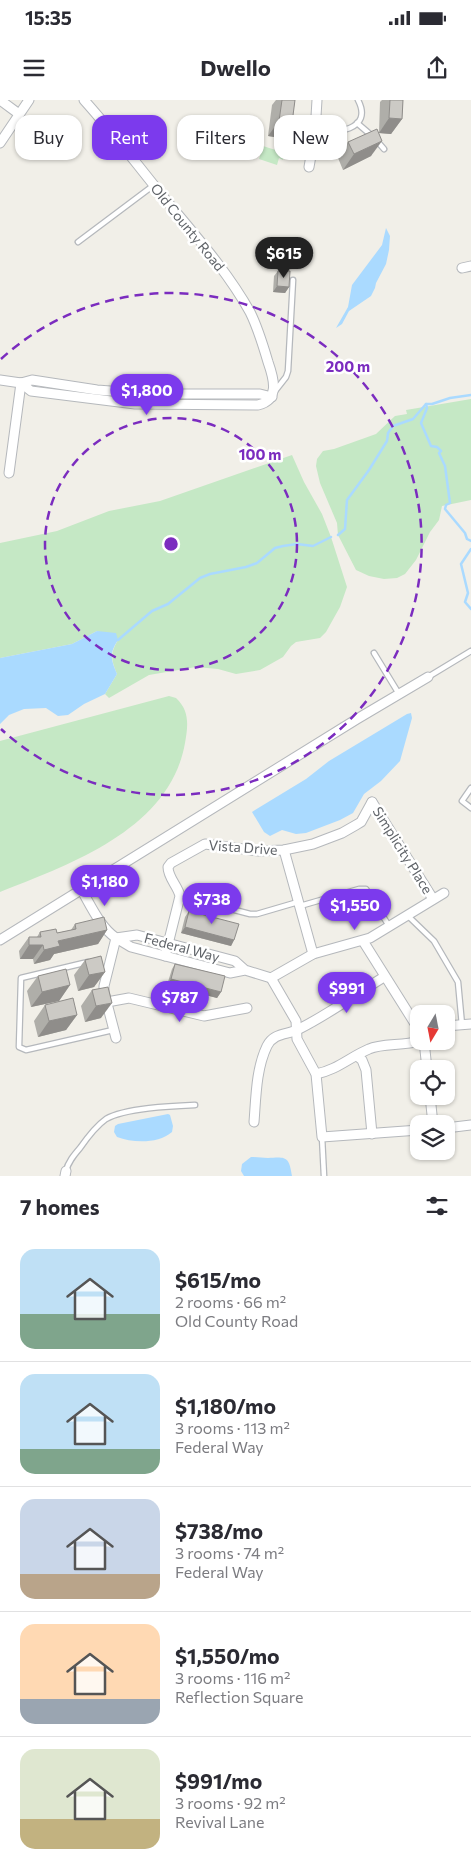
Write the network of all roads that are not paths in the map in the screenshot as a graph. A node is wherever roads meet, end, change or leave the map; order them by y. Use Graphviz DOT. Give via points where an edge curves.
graph roads {
  1 [pos="0,100"];
  2 [pos="29,100"];
  3 [pos="84,100"];
  4 [pos="317,100"];
  5 [pos="360,100"];
  6 [pos="18,114"];
  7 [pos="316,115"];
  8 [pos="357,123"];
  9 [pos="347,130"];
  10 [pos="0,143"];
  11 [pos="384,149"];
  12 [pos="309,160"];
  13 [pos="308,167"];
  14 [pos="154,185"];
  15 [pos="78,242"];
  16 [pos="294,280"];
  17 [pos="0,380"];
  18 [pos="22,383"];
  19 [pos="78,387"];
  20 [pos="184,395"];
  21 [pos="273,395"];
  22 [pos="77,397"];
  23 [pos="184,405"];
  24 [pos="9,473"];
  25 [pos="471,651"];
  26 [pos="374,653"];
  27 [pos="428,677"];
  28 [pos="399,694"];
  29 [pos="471,788"];
  30 [pos="372,802"];
  31 [pos="471,808"];
  32 [pos="284,850"];
  33 [pos="81,889"];
  34 [pos="444,893"];
  35 [pos="180,896"];
  36 [pos="433,899"];
  37 [pos="298,904"];
  38 [pos="407,916"];
  39 [pos="390,927"];
  40 [pos="116,938"];
  41 [pos="0,940"];
  42 [pos="363,941"];
  43 [pos="168,944"];
  44 [pos="313,954"];
  45 [pos="165,956"];
  46 [pos="101,965"];
  47 [pos="245,970"];
  48 [pos="384,977"];
  49 [pos="272,978"];
  50 [pos="107,1002"];
  51 [pos="247,1008"];
  52 [pos="410,1016"];
  53 [pos="467,1024"];
  54 [pos="297,1030"];
  55 [pos="116,1034"];
  56 [pos="410,1043"];
  57 [pos="357,1056"];
  58 [pos="316,1074"];
  59 [pos="195,1105"];
  60 [pos="254,1122"];
  61 [pos="471,1126"];
  62 [pos="455,1127"];
  63 [pos="410,1131"];
  64 [pos="372,1134"];
  65 [pos="322,1137"];
  66 [pos="66,1173"];
  67 [pos="324,1176"];
  1 -- 6 [label="street"];
  2 -- 6 [label="street"];
  3 -- 14 [label="street, Old County Road"];
  4 -- 7 [label="street"];
  5 -- 8 [label="lane" via="361,115"];
  6 -- 10 [label="street"];
  8 -- 9 [label="lane"];
  8 -- 11 [label="lane"];
  12 -- 13 [label="street"];
  14 -- 15 [label="lane"];
  14 -- 21 [label="street, Old County Road" via="233,284 250,314 270,366"];
  16 -- 21 [label="lane" via="288,371"];
  17 -- 18 [label="street"];
  18 -- 19 [label="street" via="32,380"];
  18 -- 22 [label="street" via="31,390"];
  18 -- 24 [label="street"];
  19 -- 20 [label="street"];
  19 -- 22 [label="lane"];
  20 -- 21 [label="street"];
  20 -- 23 [label="lane"];
  21 -- 23 [label="street" via="258,405"];
  22 -- 23 [label="street" via="135,404"];
  25 -- 27 [label="lane"];
  26 -- 28 [label="lane"];
  27 -- 28 [label="street"];
  28 -- 33 [label="street"];
  29 -- 31 [label="lane" via="462,801"];
  30 -- 32 [label="street, Vista Drive" via="361,822 351,828 322,841"];
  30 -- 36 [label="street, Simplicity Place"];
  32 -- 35 [label="street, Vista Drive" via="259,852 203,844 168,867"];
  32 -- 37 [label="street"];
  33 -- 40 [label="street, Federal Way" via="109,934"];
  33 -- 41 [label="street"];
  34 -- 36 [label="street"];
  35 -- 37 [label="lane" via="250,914"];
  35 -- 43 [label="street"];
  36 -- 38 [label="street"];
  37 -- 39 [label="lane" via="366,889"];
  37 -- 44 [label="street"];
  38 -- 39 [label="street"];
  38 -- 53 [label="lane" via="434,941 457,980"];
  39 -- 42 [label="street"];
  40 -- 43 [label="street, Federal Way" via="133,935"];
  40 -- 45 [label="street, Federal Way" via="131,947"];
  40 -- 46 [label="street"];
  42 -- 44 [label="street"];
  42 -- 48 [label="street"];
  43 -- 45 [label="street"];
  43 -- 47 [label="street, Federal Way" via="234,961"];
  44 -- 49 [label="street"];
  45 -- 47 [label="street, Federal Way" via="230,973"];
  46 -- 50 [label="street"];
  46 -- 55 [label="lane" via="82,963 22,978 19,1047 26,1050"];
  47 -- 49 [label="street, Federal Way"];
  48 -- 52 [label="street"];
  48 -- 54 [label="street"];
  49 -- 54 [label="street" via="296,1021"];
  50 -- 51 [label="street" via="129,998 204,1016"];
  50 -- 55 [label="street"];
  54 -- 58 [label="street" via="298,1043"];
  54 -- 60 [label="street" via="277,1036 267,1046 259,1073"];
  56 -- 57 [label="street" via="374,1047"];
  57 -- 58 [label="street" via="330,1071"];
  57 -- 64 [label="street" via="366,1070"];
  58 -- 65 [label="street"];
  59 -- 66 [label="lane" via="166,1106 105,1120 82,1145"];
  61 -- 62 [label="street"];
  63 -- 64 [label="street"];
  64 -- 65 [label="street"];
  65 -- 67 [label="lane"];
}
